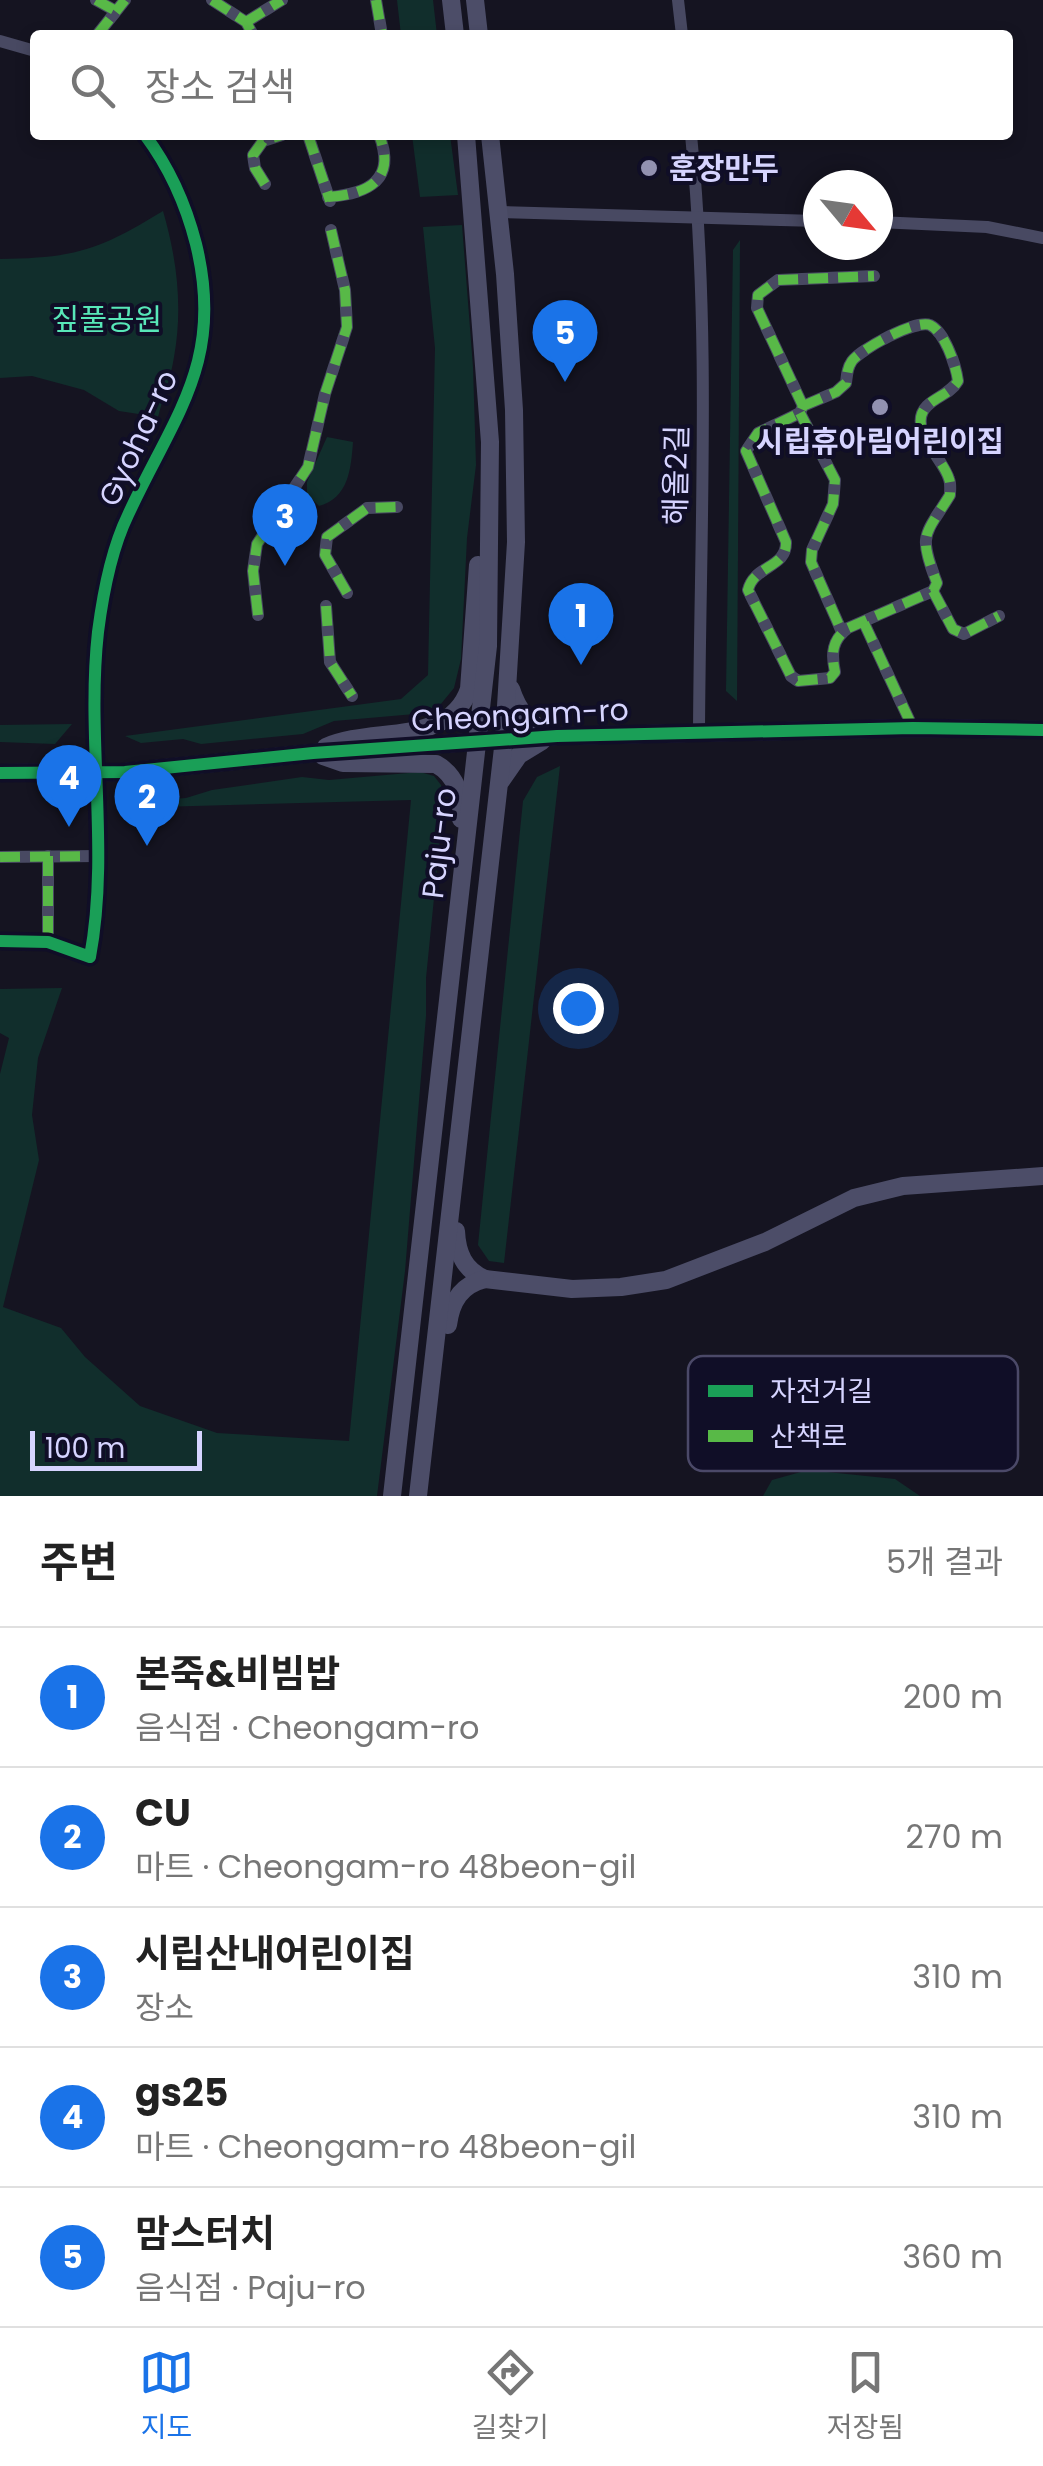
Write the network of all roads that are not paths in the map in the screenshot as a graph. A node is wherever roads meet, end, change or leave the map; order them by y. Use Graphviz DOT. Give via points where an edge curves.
graph roads {
  1 [pos="96,0"];
  2 [pos="212,0"];
  3 [pos="282,0"];
  4 [pos="376,0"];
  5 [pos="451,0"];
  6 [pos="475,0"];
  7 [pos="678,0"];
  8 [pos="120,5"];
  9 [pos="250,29"];
  10 [pos="101,30"];
  11 [pos="381,30"];
  12 [pos="454,30"];
  13 [pos="478,30"];
  14 [pos="681,30"];
  15 [pos="0,41"];
  16 [pos="30,50"];
  17 [pos="148,140"];
  18 [pos="266,140"];
  19 [pos="310,140"];
  20 [pos="381,140"];
  21 [pos="466,140"];
  22 [pos="491,140"];
  23 [pos="691,140"];
  24 [pos="265,184"];
  25 [pos="498,212"];
  26 [pos="699,218"];
  27 [pos="803,221"];
  28 [pos="893,223"];
  29 [pos="331,230"];
  30 [pos="1043,238"];
  31 [pos="874,276"];
  32 [pos="802,410"];
  33 [pos="490,496"];
  34 [pos="398,507"];
  35 [pos="786,551"];
  36 [pos="812,556"];
  37 [pos="933,591"];
  38 [pos="346,593"];
  39 [pos="326,606"];
  40 [pos="258,615"];
  41 [pos="999,616"];
  42 [pos="864,622"];
  43 [pos="842,632"];
  44 [pos="508,669"];
  45 [pos="352,696"];
  46 [pos="913,728"];
  47 [pos="1043,730"];
  48 [pos="699,732"];
  49 [pos="557,736"];
  50 [pos="504,739"];
  51 [pos="480,740"];
  52 [pos="313,753"];
  53 [pos="0,773"];
  54 [pos="96,773"];
  55 [pos="496,799"];
  56 [pos="48,856"];
  57 [pos="99,856"];
  58 [pos="0,857"];
  59 [pos="0,942"];
  60 [pos="48,942"];
  61 [pos="451,982"];
  62 [pos="1043,1176"];
  63 [pos="452,1189"];
  64 [pos="485,1279"];
  65 [pos="430,1399"];
  66 [pos="392,1496"];
  67 [pos="418,1496"];
  1 -- 8 [label="street"];
  2 -- 9 [label="street"];
  3 -- 9 [label="street"];
  4 -- 11 [label="street"];
  5 -- 12 [label="main road"];
  6 -- 13 [label="main road"];
  7 -- 14 [label="street"];
  8 -- 10 [label="street"];
  15 -- 16 [label="street"];
  17 -- 54 [label="street, Gyoha-ro" via="190,224 205,314 189,395 112,558 93,689"];
  18 -- 24 [label="street" via="252,155"];
  19 -- 20 [label="street" via="329,199 357,195 376,182 385,167"];
  21 -- 33 [label="main road, Paju-ro"];
  22 -- 25 [label="main road, Paju-ro"];
  23 -- 26 [label="street, 해올2길"];
  25 -- 26 [label="street"];
  25 -- 44 [label="main road, Paju-ro" via="514,410 516,542"];
  26 -- 27 [label="street"];
  26 -- 48 [label="street, 해올2길"];
  28 -- 30 [label="street" via="987,227"];
  29 -- 40 [label="street" via="347,327 308,467 257,544"];
  31 -- 32 [label="street" via="778,280 758,296"];
  32 -- 35 [label="street" via="758,434 746,451"];
  32 -- 36 [label="street" via="836,491"];
  32 -- 37 [label="street" via="846,384 856,356 916,324 938,332 958,381 920,418 950,479 950,495 924,539 937,583"];
  33 -- 51 [label="main road, Paju-ro"];
  33 -- 52 [label="main road" via="464,702 451,719 430,728 344,738"];
  34 -- 38 [label="street" via="367,508 327,537 325,555"];
  35 -- 36 [label="street"];
  35 -- 43 [label="street" via="758,571 748,590 790,676 798,682 830,678"];
  36 -- 43 [label="street"];
  37 -- 41 [label="street" via="953,629 964,634"];
  37 -- 42 [label="street"];
  39 -- 45 [label="street" via="330,662"];
  42 -- 43 [label="street"];
  42 -- 46 [label="street"];
  44 -- 49 [label="main road" via="519,709"];
  44 -- 50 [label="main road, Paju-ro"];
  46 -- 47 [label="main road, Cheongam-ro"];
  46 -- 48 [label="main road, Cheongam-ro"];
  48 -- 49 [label="main road, Cheongam-ro"];
  49 -- 50 [label="main road, Cheongam-ro"];
  49 -- 55 [label="main road" via="519,754"];
  50 -- 51 [label="main road, Cheongam-ro"];
  50 -- 55 [label="main road, Paju-ro"];
  51 -- 52 [label="main road, Cheongam-ro"];
  51 -- 61 [label="main road, Paju-ro"];
  52 -- 54 [label="main road, Cheongam-ro"];
  52 -- 61 [label="main road" via="343,763 436,764 454,782 462,804"];
  53 -- 54 [label="main road, Cheongam-ro"];
  54 -- 57 [label="street, Gyoha-ro"];
  55 -- 63 [label="main road, Paju-ro"];
  56 -- 57 [label="street"];
  56 -- 58 [label="street"];
  56 -- 60 [label="street"];
  57 -- 60 [label="street, Gyoha-ro" via="90,957"];
  59 -- 60 [label="street"];
  61 -- 66 [label="main road, Paju-ro"];
  62 -- 64 [label="main road" via="903,1186 854,1198 666,1280 572,1289"];
  63 -- 64 [label="main road" via="458,1251 473,1274"];
  63 -- 65 [label="main road, Paju-ro"];
  64 -- 65 [label="main road" via="458,1294 450,1310 442,1375"];
  65 -- 67 [label="main road, Paju-ro"];
}
